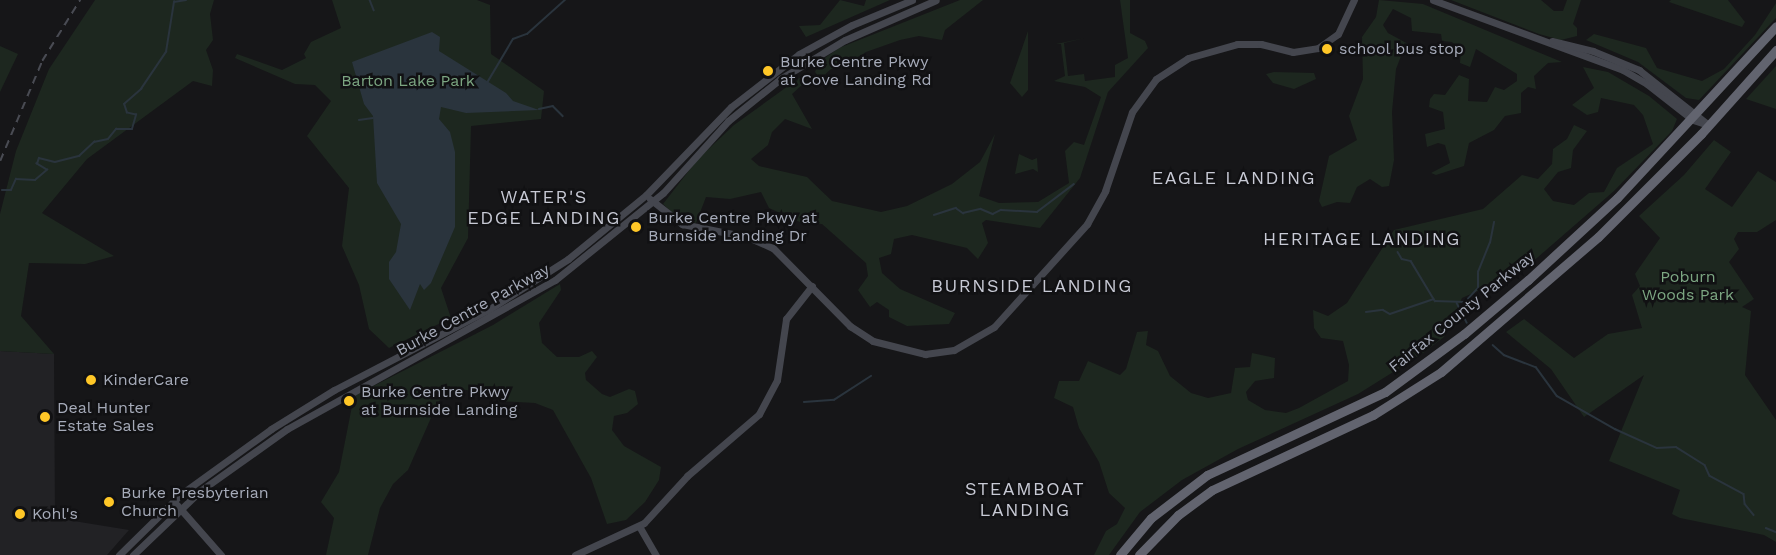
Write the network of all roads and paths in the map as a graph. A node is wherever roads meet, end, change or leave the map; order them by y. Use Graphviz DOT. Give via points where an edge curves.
graph roads {
  1 [pos="912,0"];
  2 [pos="936,0"];
  3 [pos="1354,0"];
  4 [pos="1433,0"];
  5 [pos="1776,26"];
  6 [pos="1776,50"];
  7 [pos="1695,117"];
  8 [pos="1708,125"];
  9 [pos="646,195"];
  10 [pos="652,202"];
  11 [pos="812,286"];
  12 [pos="173,501"];
  13 [pos="180,508"];
  14 [pos="639,526"];
  15 [pos="119,555"];
  16 [pos="133,555"];
  17 [pos="221,555"];
  18 [pos="575,555"];
  19 [pos="656,555"];
  20 [pos="1120,555"];
  21 [pos="1139,555"];
  1 -- 9 [label="main road, Burke Centre Parkway" via="852,25 799,54 752,88"];
  2 -- 10 [label="main road, Burke Centre Parkway" via="853,36 780,79 728,121"];
  3 -- 11 [label="main road" via="1338,34 1318,48 1293,52 1259,44 1237,44 1188,58 1156,79 1132,112 1105,191 1087,224 1010,311 975,341 930,354 889,348 857,331"];
  4 -- 7 [label="main road" via="1512,30 1630,65"];
  5 -- 7 [label="highway, Fairfax County Parkway"];
  6 -- 8 [label="highway, Fairfax County Parkway"];
  7 -- 8 [label="main road"];
  7 -- 20 [label="highway, Fairfax County Parkway" via="1528,280 1420,368 1348,411 1207,475 1151,518"];
  8 -- 21 [label="highway, Fairfax County Parkway" via="1598,237 1441,372 1373,415 1212,490 1178,515"];
  9 -- 10 [label="main road"];
  9 -- 12 [label="main road, Burke Centre Parkway" via="530,286 307,405"];
  10 -- 11 [label="main road" via="682,224 766,243"];
  10 -- 13 [label="main road, Burke Centre Parkway" via="620,231 536,292 315,411 235,464"];
  11 -- 14 [label="main road" via="786,319 781,366 766,404"];
  12 -- 13 [label="main road"];
  12 -- 15 [label="main road, Burke Centre Parkway"];
  13 -- 16 [label="main road, Burke Centre Parkway"];
  13 -- 17 [label="main road"];
  14 -- 18 [label="main road"];
  14 -- 19 [label="main road"];
}
